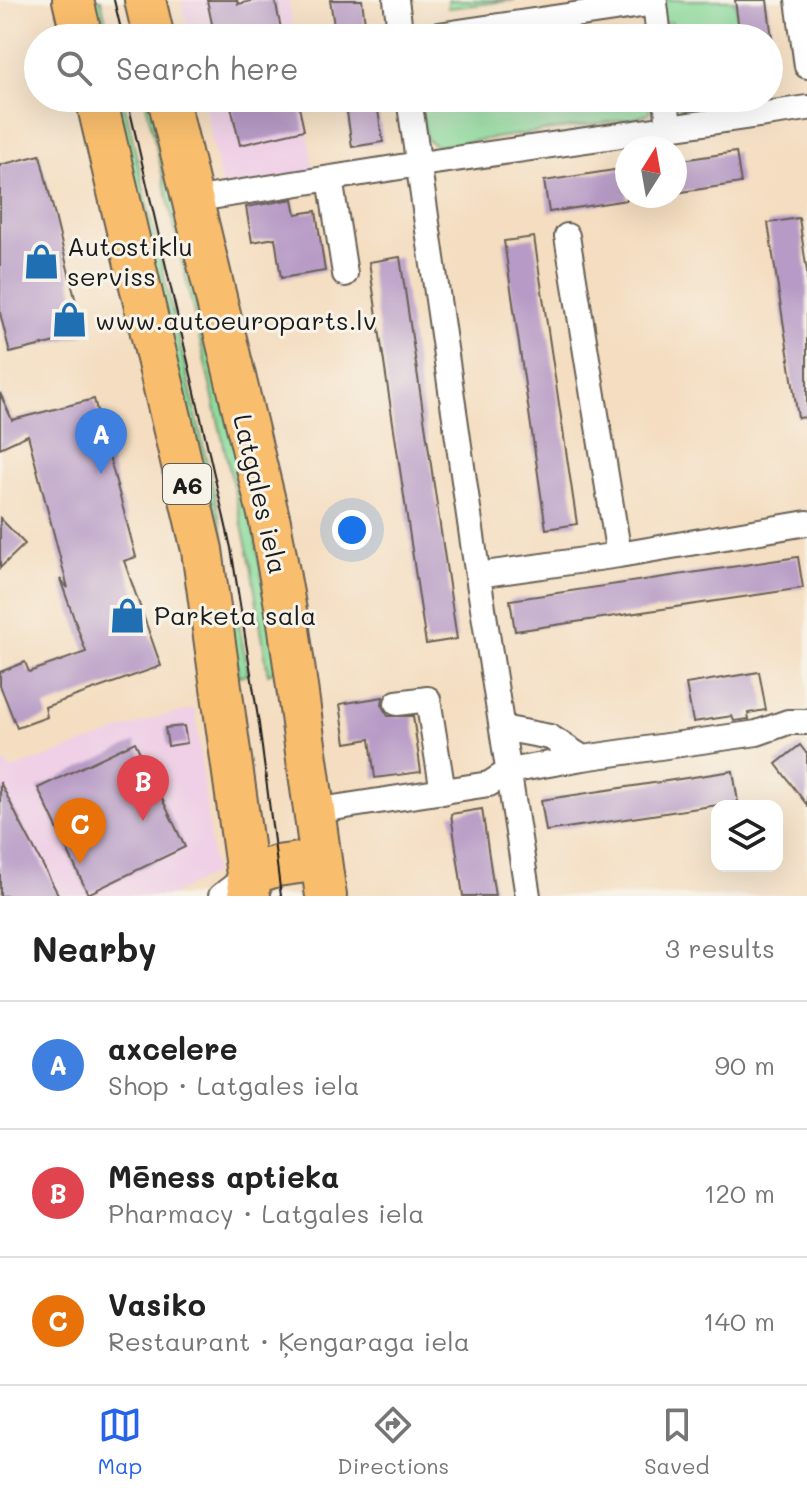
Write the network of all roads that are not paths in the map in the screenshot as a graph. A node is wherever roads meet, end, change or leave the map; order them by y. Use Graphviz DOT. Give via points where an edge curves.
graph roads {
  1 [pos="73,0"];
  2 [pos="145,0"];
  3 [pos="396,0"];
  4 [pos="798,0"];
  5 [pos="79,24"];
  6 [pos="151,24"];
  7 [pos="399,24"];
  8 [pos="513,24"];
  9 [pos="657,24"];
  10 [pos="806,55"];
  11 [pos="807,108"];
  12 [pos="783,111"];
  13 [pos="99,112"];
  14 [pos="171,112"];
  15 [pos="411,112"];
  16 [pos="667,112"];
  17 [pos="779,112"];
  18 [pos="669,128"];
  19 [pos="418,164"];
  20 [pos="330,178"];
  21 [pos="192,200"];
  22 [pos="567,236"];
  23 [pos="345,274"];
  24 [pos="807,523"];
  25 [pos="619,555"];
  26 [pos="478,575"];
  27 [pos="397,703"];
  28 [pos="807,722"];
  29 [pos="502,728"];
  30 [pos="583,758"];
  31 [pos="509,771"];
  32 [pos="443,792"];
  33 [pos="314,811"];
  34 [pos="323,878"];
  35 [pos="240,889"];
  36 [pos="528,896"];
  1 -- 5 [label="highway"];
  2 -- 6 [label="highway"];
  3 -- 7 [label="street"];
  4 -- 10 [label="street"];
  8 -- 9 [label="street" via="655,3"];
  11 -- 12 [label="street"];
  13 -- 35 [label="highway, A6" via="202,550"];
  14 -- 21 [label="highway, Latgales iela / A6"];
  15 -- 19 [label="street"];
  16 -- 18 [label="street"];
  17 -- 18 [label="street"];
  18 -- 19 [label="street"];
  19 -- 20 [label="street"];
  19 -- 26 [label="street"];
  20 -- 21 [label="street"];
  20 -- 23 [label="street"];
  21 -- 33 [label="highway, Latgales iela / A6" via="270,522"];
  22 -- 25 [label="street"];
  24 -- 25 [label="street"];
  25 -- 26 [label="street"];
  26 -- 29 [label="street"];
  27 -- 32 [label="street" via="428,699"];
  28 -- 30 [label="street"];
  29 -- 30 [label="street" via="550,737"];
  29 -- 31 [label="street"];
  30 -- 31 [label="street"];
  31 -- 32 [label="street" via="489,784"];
  31 -- 36 [label="street"];
  32 -- 33 [label="street"];
  33 -- 34 [label="highway, Latgales iela / A6"];
  34 -- 35 [label="highway, A6" via="277,866"];
}
